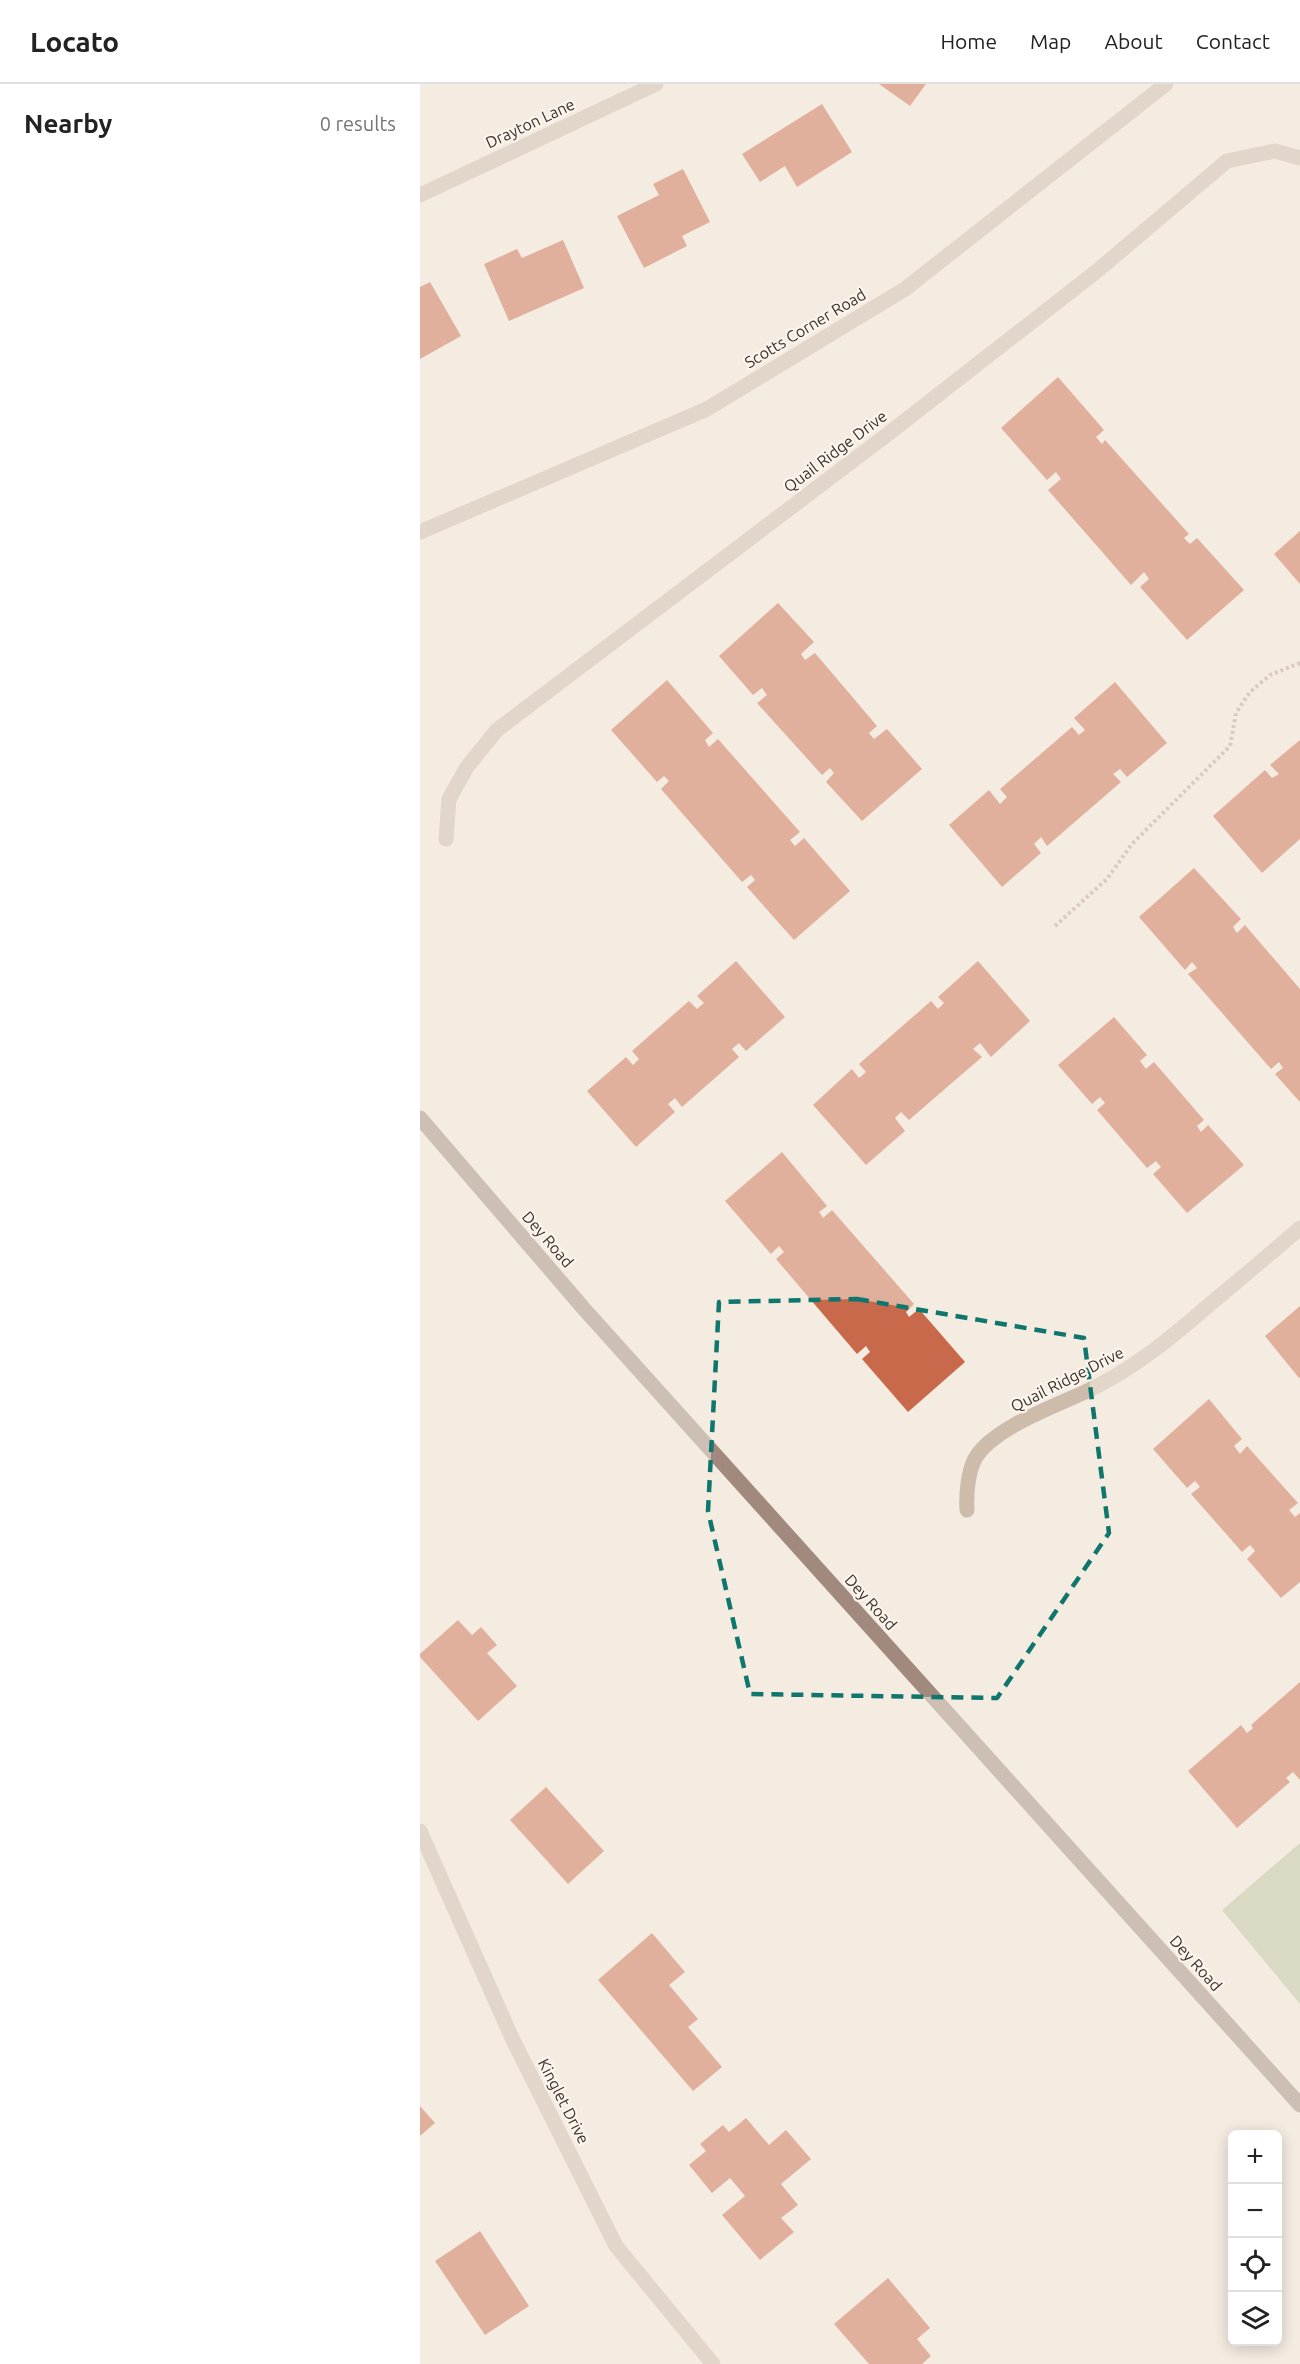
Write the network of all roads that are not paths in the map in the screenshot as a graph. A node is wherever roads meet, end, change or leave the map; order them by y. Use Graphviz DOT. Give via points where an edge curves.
graph roads {
  1 [pos="656,84"];
  2 [pos="1166,84"];
  3 [pos="1300,158"];
  4 [pos="420,195"];
  5 [pos="420,532"];
  6 [pos="446,839"];
  7 [pos="420,1118"];
  8 [pos="1300,1228"];
  9 [pos="967,1510"];
  10 [pos="420,1831"];
  11 [pos="1300,2105"];
  12 [pos="713,2364"];
  1 -- 4 [label="street, Drayton Lane"];
  2 -- 5 [label="street, Scotts Corner Road" via="905,289 707,409"];
  3 -- 6 [label="street, Quail Ridge Drive" via="1275,151 1227,161 1096,271 888,435 497,730 467,767 448,799"];
  7 -- 11 [label="main road, Dey Road" via="585,1310"];
  8 -- 9 [label="street, Quail Ridge Drive" via="1141,1361 1088,1391 1031,1416 996,1438 976,1457 965,1493"];
  10 -- 12 [label="street, Kinglet Drive" via="512,2038 616,2246"];
}
